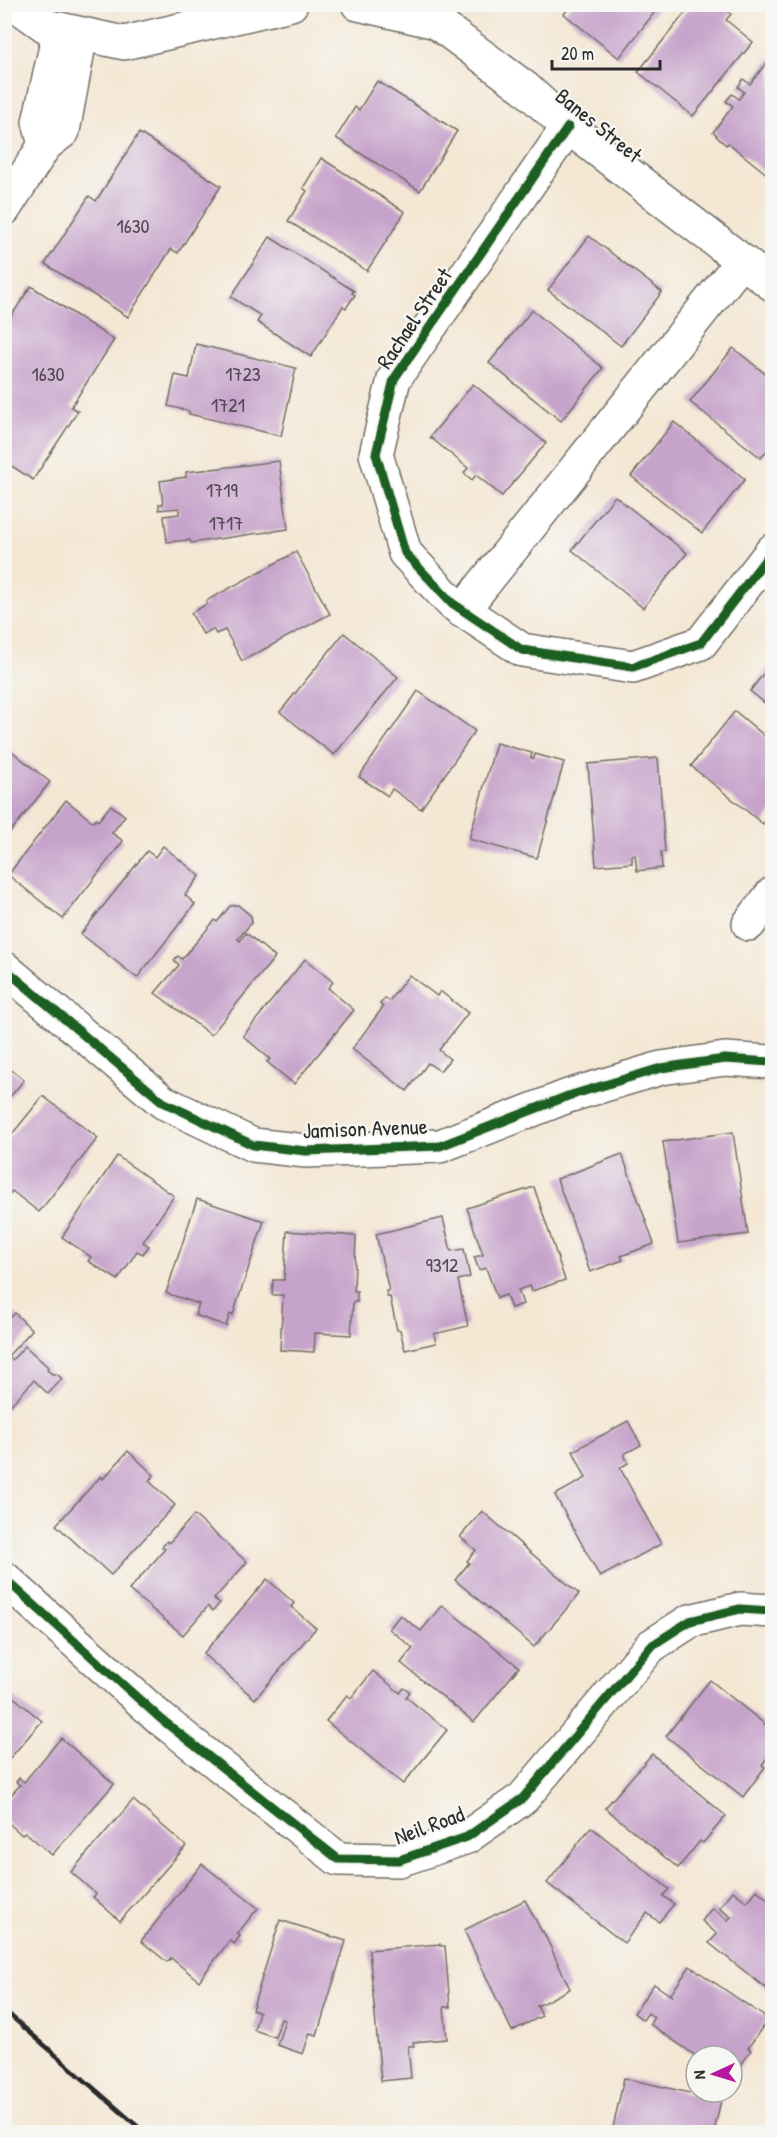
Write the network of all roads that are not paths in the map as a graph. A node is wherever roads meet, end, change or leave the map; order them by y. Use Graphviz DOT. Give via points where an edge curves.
graph roads {
  1 [pos="15,4"];
  2 [pos="291,4"];
  3 [pos="358,4"];
  4 [pos="71,32"];
  5 [pos="568,127"];
  6 [pos="4,209"];
  7 [pos="742,261"];
  8 [pos="772,284"];
  9 [pos="772,551"];
  10 [pos="460,609"];
  11 [pos="772,894"];
  12 [pos="749,924"];
  13 [pos="4,968"];
  14 [pos="772,1062"];
  15 [pos="4,1578"];
  16 [pos="772,1611"];
  1 -- 4 [label="street" via="46,26"];
  2 -- 4 [label="street" via="124,43"];
  3 -- 5 [label="street, Banes Street" via="436,22 525,88"];
  4 -- 6 [label="street" via="63,131 45,145"];
  5 -- 7 [label="street, Banes Street"];
  5 -- 10 [label="street, Rachael Street" via="394,379 376,454 405,553"];
  7 -- 8 [label="street, Banes Street"];
  7 -- 10 [label="street"];
  9 -- 10 [label="street, Rachael Street" via="701,643 633,667 522,650"];
  11 -- 12 [label="street"];
  13 -- 14 [label="street, Jamison Avenue" via="163,1102 253,1145 306,1151 440,1146 568,1096 661,1068 725,1059"];
  15 -- 16 [label="street, Neil Road" via="161,1719 338,1858 399,1860 467,1836 523,1798 651,1646 690,1621 740,1610"];
}
